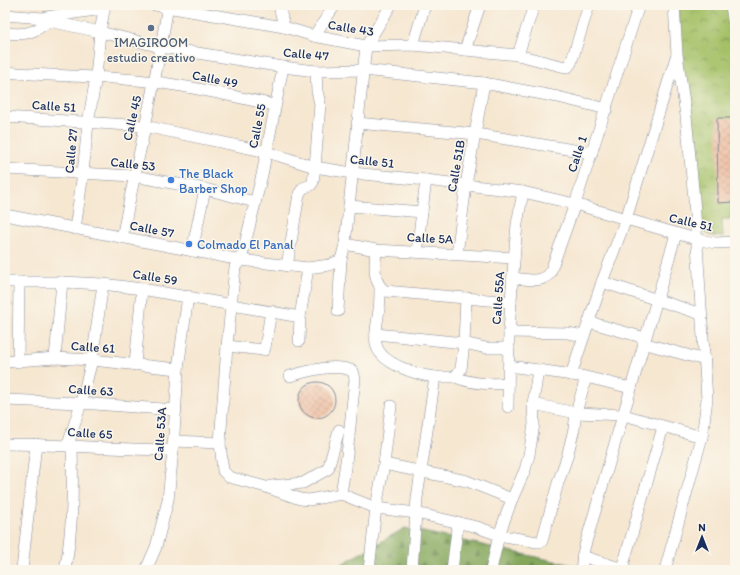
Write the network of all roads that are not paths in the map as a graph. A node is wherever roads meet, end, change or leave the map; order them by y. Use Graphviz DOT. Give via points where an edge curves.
graph roads {
  1 [pos="154,5"];
  2 [pos="279,5"];
  3 [pos="335,5"];
  4 [pos="391,5"];
  5 [pos="426,5"];
  6 [pos="480,5"];
  7 [pos="534,5"];
  8 [pos="589,5"];
  9 [pos="639,5"];
  10 [pos="674,5"];
  11 [pos="731,5"];
  12 [pos="168,6"];
  13 [pos="104,7"];
  14 [pos="5,15"];
  15 [pos="46,19"];
  16 [pos="284,27"];
  17 [pos="100,32"];
  18 [pos="5,33"];
  19 [pos="735,33"];
  20 [pos="314,36"];
  21 [pos="413,45"];
  22 [pos="366,46"];
  23 [pos="161,47"];
  24 [pos="465,50"];
  25 [pos="518,54"];
  26 [pos="677,54"];
  27 [pos="283,67"];
  28 [pos="363,70"];
  29 [pos="316,71"];
  30 [pos="5,72"];
  31 [pos="96,77"];
  32 [pos="155,82"];
  33 [pos="484,83"];
  34 [pos="275,105"];
  35 [pos="607,108"];
  36 [pos="5,117"];
  37 [pos="88,123"];
  38 [pos="357,123"];
  39 [pos="144,126"];
  40 [pos="476,134"];
  41 [pos="266,152"];
  42 [pos="592,153"];
  43 [pos="315,168"];
  44 [pos="5,169"];
  45 [pos="83,173"];
  46 [pos="352,173"];
  47 [pos="134,176"];
  48 [pos="426,180"];
  49 [pos="466,185"];
  50 [pos="205,189"];
  51 [pos="523,192"];
  52 [pos="255,202"];
  53 [pos="575,204"];
  54 [pos="349,206"];
  55 [pos="422,212"];
  56 [pos="5,215"];
  57 [pos="626,220"];
  58 [pos="76,228"];
  59 [pos="676,234"];
  60 [pos="122,238"];
  61 [pos="696,239"];
  62 [pos="735,242"];
  63 [pos="345,244"];
  64 [pos="376,250"];
  65 [pos="192,251"];
  66 [pos="417,252"];
  67 [pos="457,254"];
  68 [pos="514,258"];
  69 [pos="241,260"];
  70 [pos="340,260"];
  71 [pos="287,266"];
  72 [pos="308,268"];
  73 [pos="514,278"];
  74 [pos="5,282"];
  75 [pos="19,282"];
  76 [pos="62,282"];
  77 [pos="602,282"];
  78 [pos="103,284"];
  79 [pos="380,288"];
  80 [pos="142,289"];
  81 [pos="188,296"];
  82 [pos="466,298"];
  83 [pos="657,300"];
  84 [pos="511,302"];
  85 [pos="231,305"];
  86 [pos="271,311"];
  87 [pos="338,311"];
  88 [pos="701,314"];
  89 [pos="300,317"];
  90 [pos="589,322"];
  91 [pos="509,332"];
  92 [pos="376,334"];
  93 [pos="584,336"];
  94 [pos="299,341"];
  95 [pos="644,341"];
  96 [pos="464,343"];
  97 [pos="227,346"];
  98 [pos="509,348"];
  99 [pos="55,358"];
  100 [pos="92,360"];
  101 [pos="705,360"];
  102 [pos="5,362"];
  103 [pos="18,362"];
  104 [pos="135,365"];
  105 [pos="509,366"];
  106 [pos="178,368"];
  107 [pos="538,370"];
  108 [pos="571,375"];
  109 [pos="290,376"];
  110 [pos="435,377"];
  111 [pos="455,377"];
  112 [pos="586,377"];
  113 [pos="508,383"];
  114 [pos="631,388"];
  115 [pos="5,400"];
  116 [pos="81,403"];
  117 [pos="533,404"];
  118 [pos="391,406"];
  119 [pos="508,407"];
  120 [pos="176,410"];
  121 [pos="576,413"];
  122 [pos="624,415"];
  123 [pos="663,427"];
  124 [pos="339,430"];
  125 [pos="702,438"];
  126 [pos="5,444"];
  127 [pos="36,444"];
  128 [pos="220,444"];
  129 [pos="70,445"];
  130 [pos="174,446"];
  131 [pos="384,464"];
  132 [pos="421,472"];
  133 [pos="266,487"];
  134 [pos="341,494"];
  135 [pos="512,499"];
  136 [pos="376,508"];
  137 [pos="416,513"];
  138 [pos="458,522"];
  139 [pos="499,534"];
  140 [pos="580,565"];
  141 [pos="22,570"];
  142 [pos="66,570"];
  143 [pos="146,570"];
  144 [pos="369,570"];
  145 [pos="412,570"];
  146 [pos="452,570"];
  147 [pos="491,570"];
  148 [pos="624,570"];
  149 [pos="665,570"];
  1 -- 12 [label="street, Calle 43"];
  2 -- 16 [label="street"];
  3 -- 20 [label="street"];
  4 -- 22 [label="street"];
  5 -- 21 [label="street"];
  6 -- 24 [label="street"];
  7 -- 25 [label="street"];
  8 -- 25 [label="street, Calle 43" via="568,67"];
  9 -- 35 [label="street, Calle 1"];
  10 -- 26 [label="street"];
  11 -- 19 [label="street"];
  12 -- 16 [label="street, Calle 43"];
  12 -- 23 [label="street, Calle 45"];
  13 -- 15 [label="street"];
  13 -- 17 [label="street, Calle 27"];
  14 -- 15 [label="street, Calle 47"];
  15 -- 17 [label="street, Calle 47"];
  15 -- 18 [label="street" via="31,33"];
  16 -- 20 [label="street, Calle 43"];
  17 -- 23 [label="street, Calle 47"];
  17 -- 31 [label="street, Calle 27"];
  20 -- 22 [label="street, Calle 43"];
  21 -- 22 [label="street, Calle 43"];
  21 -- 24 [label="street, Calle 43"];
  22 -- 28 [label="street"];
  23 -- 27 [label="street, Calle 47"];
  23 -- 32 [label="street, Calle 45"];
  24 -- 25 [label="street, Calle 43"];
  26 -- 57 [label="street"];
  26 -- 61 [label="street" via="686,116"];
  27 -- 29 [label="street, Calle 47"];
  27 -- 34 [label="street, Calle 55"];
  28 -- 29 [label="street, Calle 47"];
  28 -- 33 [label="street, Calle 47"];
  28 -- 38 [label="street"];
  29 -- 43 [label="street" via="320,104"];
  30 -- 31 [label="street, Calle 49"];
  31 -- 32 [label="street, Calle 49"];
  31 -- 37 [label="street, Calle 27"];
  32 -- 34 [label="street, Calle 49"];
  32 -- 39 [label="street, Calle 45"];
  33 -- 35 [label="street, Calle 47"];
  33 -- 40 [label="street, Calle 51B"];
  34 -- 41 [label="street, Calle 55"];
  35 -- 42 [label="street, Calle 1"];
  36 -- 37 [label="street, Calle 51"];
  37 -- 39 [label="street, Calle 51"];
  37 -- 45 [label="street, Calle 27"];
  38 -- 40 [label="street"];
  38 -- 46 [label="street"];
  39 -- 41 [label="street, Calle 51"];
  39 -- 47 [label="street, Calle 45"];
  40 -- 42 [label="street"];
  40 -- 49 [label="street, Calle 51B"];
  41 -- 43 [label="street, Calle 51"];
  41 -- 52 [label="street, Calle 55"];
  42 -- 53 [label="street, Calle 1"];
  43 -- 46 [label="street, Calle 51"];
  43 -- 71 [label="street" via="313,182 299,194"];
  44 -- 45 [label="street, Calle 53"];
  45 -- 47 [label="street, Calle 53"];
  45 -- 58 [label="street, Calle 27"];
  46 -- 48 [label="street, Calle 51"];
  46 -- 54 [label="street"];
  47 -- 50 [label="street, Calle 53"];
  47 -- 60 [label="street, Calle 45"];
  48 -- 49 [label="street, Calle 51"];
  48 -- 55 [label="street"];
  49 -- 51 [label="street, Calle 51"];
  49 -- 67 [label="street, Calle 51B"];
  50 -- 52 [label="street, Calle 53"];
  50 -- 65 [label="street"];
  51 -- 53 [label="street, Calle 51"];
  51 -- 68 [label="street, Calle 55A"];
  52 -- 69 [label="street, Calle 55"];
  53 -- 57 [label="street, Calle 51"];
  53 -- 73 [label="street, Calle 1" via="547,277 540,280"];
  54 -- 55 [label="street"];
  54 -- 63 [label="street"];
  55 -- 66 [label="street"];
  56 -- 58 [label="street, Calle 57"];
  57 -- 59 [label="street, Calle 51"];
  57 -- 77 [label="street"];
  58 -- 60 [label="street, Calle 57"];
  59 -- 61 [label="street, Calle 51"];
  59 -- 83 [label="street"];
  60 -- 65 [label="street, Calle 57"];
  61 -- 62 [label="street, Calle 51"];
  61 -- 88 [label="street"];
  63 -- 64 [label="street, Calle 5A"];
  63 -- 70 [label="street"];
  64 -- 66 [label="street, Calle 5A"];
  64 -- 79 [label="street" via="375,270"];
  65 -- 69 [label="street, Calle 57"];
  66 -- 67 [label="street, Calle 5A"];
  67 -- 68 [label="street, Calle 5A"];
  68 -- 73 [label="street, Calle 55A"];
  69 -- 71 [label="street, Calle 57"];
  69 -- 85 [label="street, Calle 55" via="235,267"];
  70 -- 72 [label="street, Calle 57" via="329,266"];
  70 -- 87 [label="street"];
  71 -- 72 [label="street, Calle 57"];
  72 -- 89 [label="street"];
  73 -- 84 [label="street, Calle 55A"];
  74 -- 75 [label="street, Calle 59"];
  75 -- 76 [label="street, Calle 59"];
  75 -- 103 [label="street"];
  76 -- 78 [label="street, Calle 59"];
  76 -- 99 [label="street"];
  77 -- 83 [label="street"];
  77 -- 90 [label="street"];
  78 -- 80 [label="street, Calle 59"];
  78 -- 100 [label="street"];
  79 -- 82 [label="street" via="385,291"];
  79 -- 92 [label="street"];
  80 -- 81 [label="street, Calle 59"];
  80 -- 104 [label="street"];
  81 -- 85 [label="street, Calle 59"];
  81 -- 106 [label="street, Calle 53A"];
  82 -- 84 [label="street"];
  82 -- 96 [label="street"];
  83 -- 88 [label="street"];
  83 -- 95 [label="street"];
  84 -- 91 [label="street, Calle 55A"];
  85 -- 86 [label="street, Calle 59"];
  85 -- 97 [label="street, Calle 55"];
  86 -- 89 [label="street, Calle 59"];
  86 -- 97 [label="street" via="264,350"];
  88 -- 101 [label="street"];
  89 -- 94 [label="street"];
  90 -- 93 [label="street"];
  90 -- 95 [label="street"];
  91 -- 93 [label="street" via="568,332"];
  91 -- 98 [label="street, Calle 55A"];
  92 -- 96 [label="street"];
  92 -- 110 [label="street" via="377,349 391,361 415,374"];
  93 -- 108 [label="street"];
  95 -- 101 [label="street"];
  95 -- 114 [label="street"];
  96 -- 98 [label="street" via="486,348"];
  96 -- 111 [label="street" via="461,369"];
  97 -- 128 [label="street, Calle 55"];
  98 -- 105 [label="street, Calle 55A"];
  99 -- 100 [label="street, Calle 61"];
  99 -- 103 [label="street, Calle 61"];
  100 -- 104 [label="street, Calle 61"];
  100 -- 116 [label="street"];
  101 -- 125 [label="street" via="707,399"];
  102 -- 103 [label="street, Calle 61"];
  104 -- 106 [label="street, Calle 61"];
  105 -- 107 [label="street"];
  105 -- 113 [label="street, Calle 55A"];
  106 -- 120 [label="street, Calle 53A"];
  107 -- 108 [label="street"];
  107 -- 117 [label="street"];
  108 -- 112 [label="street"];
  109 -- 134 [label="street" via="314,369 346,368 352,371 354,378 348,455"];
  110 -- 111 [label="street"];
  110 -- 132 [label="street"];
  111 -- 113 [label="street" via="468,383"];
  112 -- 114 [label="street"];
  112 -- 121 [label="street"];
  113 -- 119 [label="street, Calle 55A"];
  114 -- 122 [label="street"];
  115 -- 116 [label="street, Calle 63"];
  116 -- 120 [label="street, Calle 63"];
  116 -- 129 [label="street"];
  117 -- 121 [label="street"];
  117 -- 135 [label="street" via="534,424 529,455"];
  118 -- 131 [label="street"];
  120 -- 130 [label="street, Calle 53A"];
  121 -- 122 [label="street"];
  121 -- 139 [label="street" via="567,457 542,541"];
  122 -- 123 [label="street"];
  122 -- 140 [label="street"];
  123 -- 125 [label="street"];
  123 -- 148 [label="street"];
  124 -- 133 [label="street" via="328,469 303,483"];
  125 -- 149 [label="street"];
  126 -- 127 [label="street, Calle 65"];
  127 -- 129 [label="street, Calle 65"];
  127 -- 141 [label="street"];
  128 -- 130 [label="street, Calle 65"];
  128 -- 133 [label="street, Calle 55" via="223,471 229,477"];
  129 -- 130 [label="street, Calle 65" via="138,450"];
  129 -- 142 [label="street" via="73,480"];
  130 -- 143 [label="street, Calle 53A" via="168,500 156,547"];
  131 -- 132 [label="street"];
  131 -- 136 [label="street"];
  132 -- 135 [label="street" via="467,481"];
  132 -- 137 [label="street"];
  133 -- 134 [label="street, Calle 55" via="309,500"];
  134 -- 136 [label="street"];
  135 -- 139 [label="street"];
  136 -- 137 [label="street"];
  136 -- 144 [label="street"];
  137 -- 138 [label="street"];
  137 -- 145 [label="street"];
  138 -- 139 [label="street"];
  138 -- 146 [label="street"];
  139 -- 147 [label="street"];
  140 -- 148 [label="street"];
}
